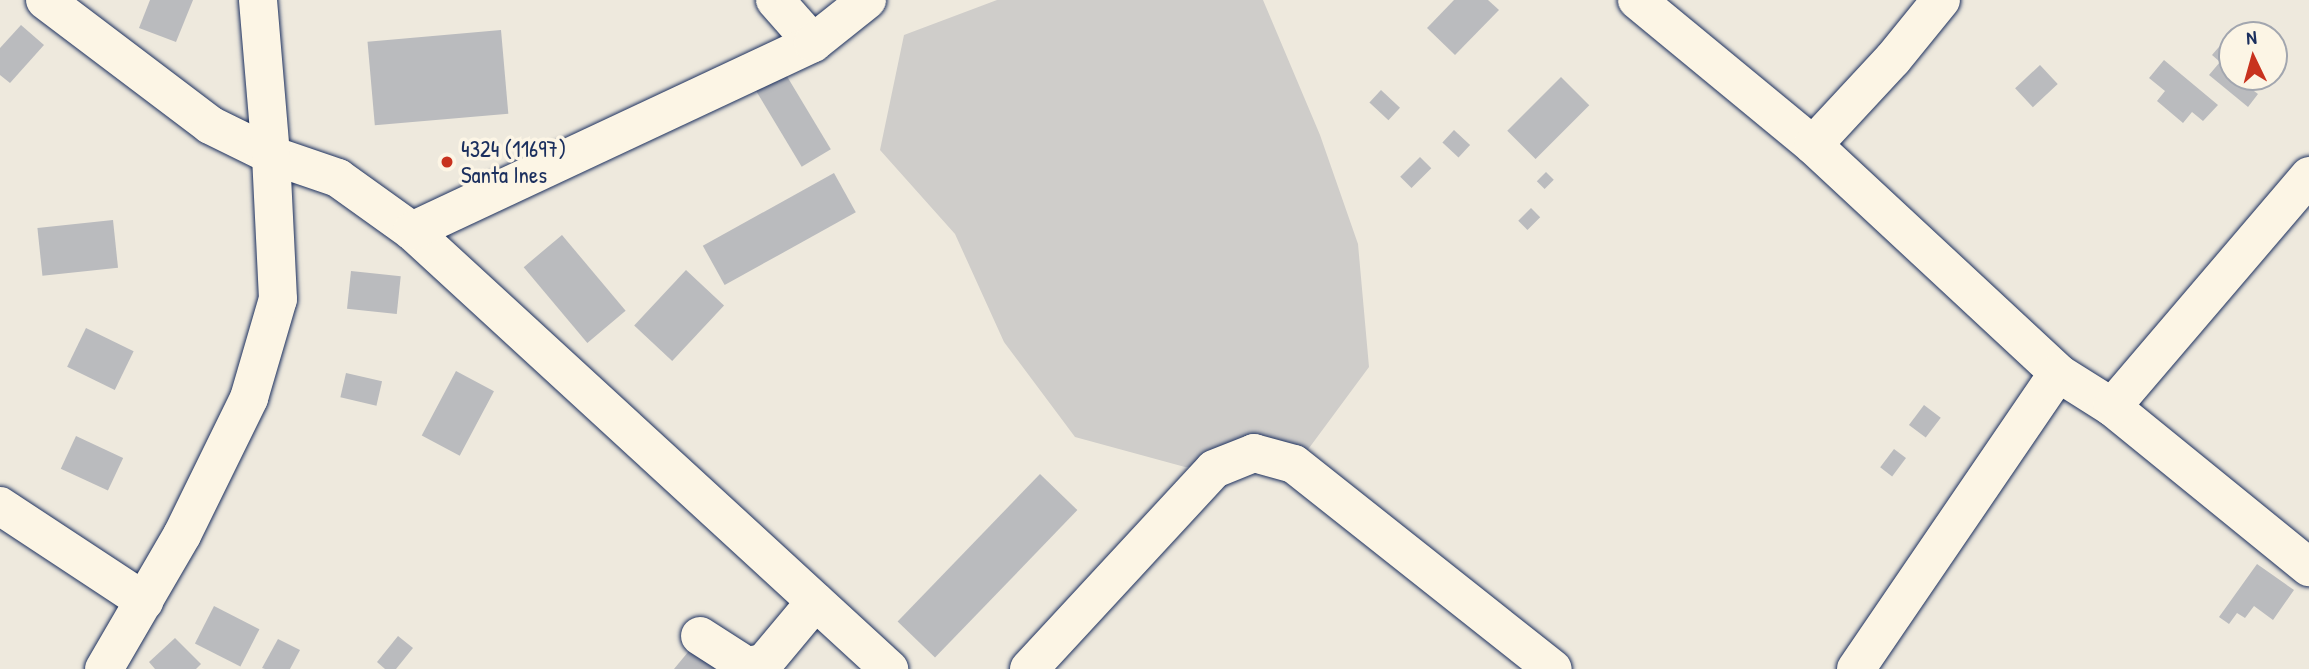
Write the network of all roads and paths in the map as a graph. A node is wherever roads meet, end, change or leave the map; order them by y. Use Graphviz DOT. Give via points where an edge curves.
graph roads {
  1 [pos="46,0"];
  2 [pos="258,0"];
  3 [pos="775,0"];
  4 [pos="867,0"];
  5 [pos="1637,0"];
  6 [pos="1941,0"];
  7 [pos="813,43"];
  8 [pos="1813,145"];
  9 [pos="271,155"];
  10 [pos="2309,176"];
  11 [pos="412,231"];
  12 [pos="2057,373"];
  13 [pos="2112,408"];
  14 [pos="0,506"];
  15 [pos="2309,567"];
  16 [pos="144,601"];
  17 [pos="815,603"];
  18 [pos="700,636"];
  19 [pos="104,669"];
  20 [pos="889,669"];
  21 [pos="1029,669"];
  22 [pos="1553,669"];
  23 [pos="1856,669"];
  1 -- 9 [label="street" via="210,125"];
  2 -- 9 [label="street"];
  3 -- 7 [label="street"];
  4 -- 7 [label="street"];
  5 -- 8 [label="street"];
  6 -- 8 [label="street"];
  7 -- 11 [label="street"];
  8 -- 12 [label="street"];
  9 -- 11 [label="street" via="338,178"];
  9 -- 16 [label="street" via="278,299 249,398"];
  10 -- 13 [label="street"];
  11 -- 17 [label="street"];
  12 -- 13 [label="street"];
  12 -- 23 [label="street"];
  13 -- 15 [label="street"];
  14 -- 16 [label="street"];
  16 -- 19 [label="street"];
  17 -- 18 [label="street" via="764,663 747,666"];
  17 -- 20 [label="street"];
  21 -- 22 [label="street" via="1213,469 1254,453 1294,464"];
}
